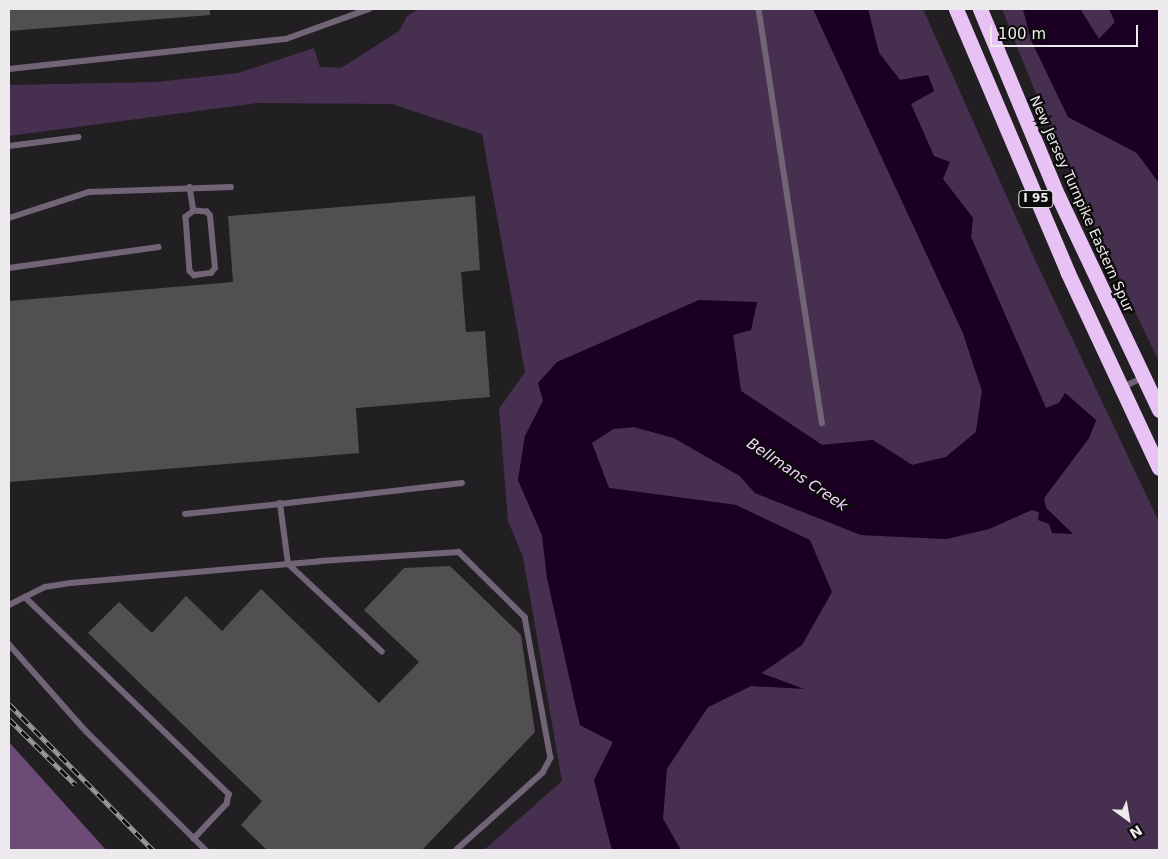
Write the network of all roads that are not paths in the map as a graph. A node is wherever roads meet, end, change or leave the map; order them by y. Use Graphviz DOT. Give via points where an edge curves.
graph roads {
  1 [pos="348,9"];
  2 [pos="369,9"];
  3 [pos="759,9"];
  4 [pos="956,9"];
  5 [pos="980,9"];
  6 [pos="349,16"];
  7 [pos="9,69"];
  8 [pos="78,137"];
  9 [pos="9,146"];
  10 [pos="190,187"];
  11 [pos="231,187"];
  12 [pos="194,212"];
  13 [pos="9,218"];
  14 [pos="159,247"];
  15 [pos="9,268"];
  16 [pos="1144,378"];
  17 [pos="1122,388"];
  18 [pos="1159,410"];
  19 [pos="822,423"];
  20 [pos="1159,468"];
  21 [pos="462,483"];
  22 [pos="280,504"];
  23 [pos="185,514"];
  24 [pos="288,564"];
  25 [pos="26,596"];
  26 [pos="9,605"];
  27 [pos="9,644"];
  28 [pos="382,652"];
  29 [pos="194,839"];
  30 [pos="206,850"];
  31 [pos="457,850"];
  1 -- 6 [label="lane"];
  2 -- 6 [label="lane"];
  3 -- 19 [label="lane"];
  4 -- 17 [label="highway, I 95" via="1060,254"];
  5 -- 16 [label="highway, New Jersey Turnpike Eastern Spur / I 95" via="1058,196"];
  6 -- 7 [label="lane" via="286,39"];
  8 -- 9 [label="lane"];
  10 -- 11 [label="lane"];
  10 -- 12 [label="lane"];
  10 -- 13 [label="lane" via="89,192"];
  12 -- 12 [label="lane" via="186,217 190,271 194,274 211,273 215,268 210,216 207,212"];
  14 -- 15 [label="lane"];
  16 -- 17 [label="lane"];
  16 -- 18 [label="highway, New Jersey Turnpike Eastern Spur / I 95"];
  17 -- 20 [label="highway, I 95"];
  21 -- 22 [label="lane"];
  22 -- 23 [label="lane"];
  22 -- 24 [label="lane"];
  24 -- 25 [label="lane" via="71,583 45,587"];
  24 -- 28 [label="lane"];
  24 -- 31 [label="lane" via="459,552 525,617 550,749 549,766"];
  25 -- 26 [label="lane"];
  25 -- 29 [label="lane" via="229,794 227,804"];
  27 -- 29 [label="lane" via="86,731"];
  29 -- 30 [label="lane"];
}
